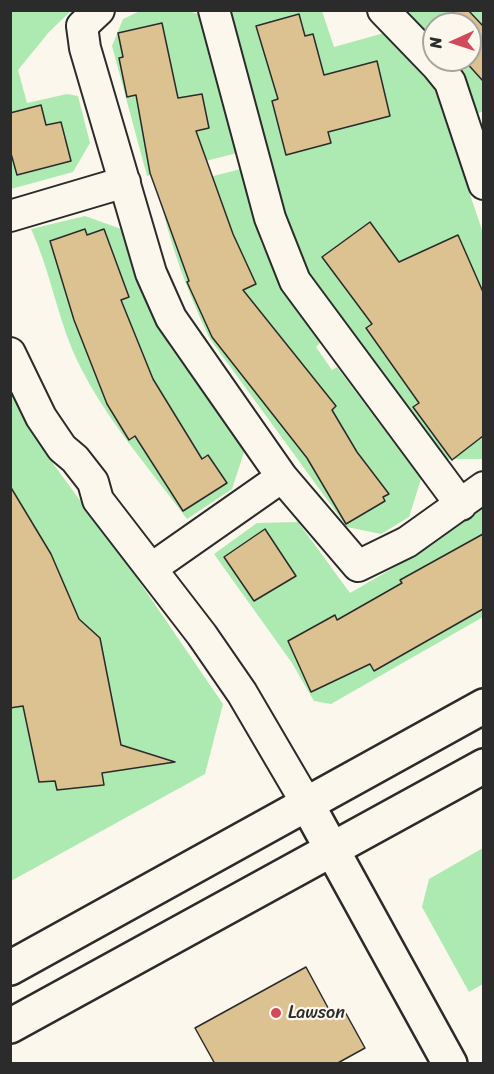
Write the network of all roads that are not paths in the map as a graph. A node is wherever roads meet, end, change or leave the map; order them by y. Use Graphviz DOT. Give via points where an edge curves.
graph roads {
  1 [pos="99,10"];
  2 [pos="214,10"];
  3 [pos="383,10"];
  4 [pos="125,182"];
  5 [pos="483,184"];
  6 [pos="10,216"];
  7 [pos="10,353"];
  8 [pos="282,477"];
  9 [pos="483,487"];
  10 [pos="460,505"];
  11 [pos="152,568"];
  12 [pos="483,706"];
  13 [pos="483,766"];
  14 [pos="307,804"];
  15 [pos="333,850"];
  16 [pos="10,968"];
  17 [pos="10,1026"];
  18 [pos="450,1064"];
  1 -- 4 [label="street" via="82,26"];
  2 -- 10 [label="street" via="270,218 295,281"];
  3 -- 5 [label="street" via="450,82"];
  4 -- 6 [label="street"];
  4 -- 8 [label="street" via="151,273 171,318"];
  7 -- 11 [label="street" via="41,417 93,482 98,500"];
  8 -- 10 [label="street" via="358,566 407,542"];
  8 -- 11 [label="street"];
  9 -- 10 [label="street"];
  11 -- 14 [label="street" via="242,693"];
  12 -- 14 [label="street"];
  13 -- 15 [label="street"];
  14 -- 15 [label="street"];
  14 -- 16 [label="street"];
  15 -- 17 [label="street"];
  15 -- 18 [label="street"];
}
